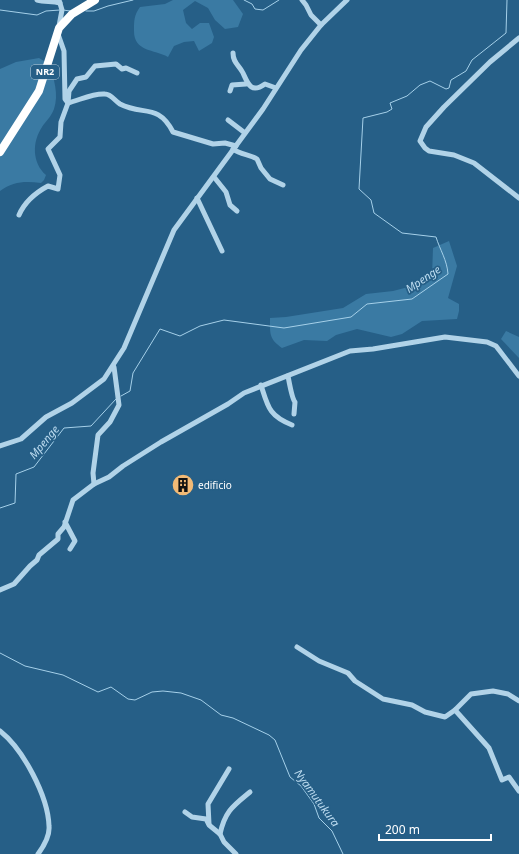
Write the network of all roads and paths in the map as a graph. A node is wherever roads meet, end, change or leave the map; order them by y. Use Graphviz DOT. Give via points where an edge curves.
graph roads {
  1 [pos="38,0"];
  2 [pos="95,0"];
  3 [pos="302,0"];
  4 [pos="347,0"];
  5 [pos="59,1"];
  6 [pos="321,25"];
  7 [pos="57,32"];
  8 [pos="519,38"];
  9 [pos="233,53"];
  10 [pos="137,73"];
  11 [pos="246,84"];
  12 [pos="276,88"];
  13 [pos="230,90"];
  14 [pos="68,103"];
  15 [pos="228,120"];
  16 [pos="245,133"];
  17 [pos="235,148"];
  18 [pos="0,152"];
  19 [pos="214,177"];
  20 [pos="283,185"];
  21 [pos="197,198"];
  22 [pos="519,198"];
  23 [pos="237,211"];
  24 [pos="19,215"];
  25 [pos="222,251"];
  26 [pos="114,367"];
  27 [pos="288,376"];
  28 [pos="519,376"];
  29 [pos="261,385"];
  30 [pos="294,414"];
  31 [pos="292,425"];
  32 [pos="0,446"];
  33 [pos="94,484"];
  34 [pos="65,522"];
  35 [pos="70,549"];
  36 [pos="0,590"];
  37 [pos="297,647"];
  38 [pos="519,701"];
  39 [pos="455,710"];
  40 [pos="0,731"];
  41 [pos="229,769"];
  42 [pos="519,791"];
  43 [pos="250,792"];
  44 [pos="185,812"];
  45 [pos="209,825"];
  46 [pos="220,834"];
  47 [pos="38,854"];
  48 [pos="236,854"];
  1 -- 5 [label="street"];
  2 -- 7 [label="highway, NR2" via="72,14"];
  3 -- 6 [label="street"];
  4 -- 6 [label="street"];
  5 -- 7 [label="street" via="62,13"];
  6 -- 12 [label="street"];
  7 -- 14 [label="street" via="64,51 65,99"];
  7 -- 18 [label="highway, NR2" via="39,91"];
  8 -- 22 [label="street" via="444,107 426,127 420,141 429,151 454,155 474,163"];
  9 -- 11 [label="street" via="233,60 242,72"];
  10 -- 14 [label="street" via="122,69 116,64 95,66 86,77 77,79 69,91"];
  11 -- 12 [label="street" via="250,87 260,87 265,84"];
  11 -- 13 [label="street" via="232,85"];
  12 -- 16 [label="street"];
  14 -- 17 [label="street" via="108,94 120,104 156,112 168,122 173,132 213,144 224,143"];
  14 -- 24 [label="street" via="61,122 60,137 48,149 60,175 58,189 48,186 35,193 24,204"];
  15 -- 16 [label="street"];
  16 -- 17 [label="street"];
  17 -- 19 [label="street"];
  17 -- 20 [label="street" via="241,155 250,155 257,159 270,179"];
  19 -- 21 [label="street"];
  19 -- 23 [label="street" via="226,192 230,205"];
  21 -- 25 [label="street"];
  21 -- 26 [label="street" via="170,238 161,264"];
  26 -- 32 [label="street" via="104,380 72,403 46,417 21,439"];
  26 -- 33 [label="street" via="119,405 110,422 98,435"];
  27 -- 28 [label="street" via="350,351 445,337 487,342 496,346"];
  27 -- 29 [label="street"];
  27 -- 30 [label="street" via="295,405"];
  29 -- 31 [label="street" via="271,413"];
  29 -- 33 [label="street" via="160,442 109,477"];
  33 -- 34 [label="street" via="73,500"];
  34 -- 35 [label="street" via="75,541"];
  34 -- 36 [label="street" via="58,539 14,584"];
  37 -- 39 [label="street" via="319,661 348,673 355,681 383,699 412,704 425,712 445,717"];
  38 -- 39 [label="street" via="508,694 494,691 471,694"];
  39 -- 42 [label="street" via="489,748 502,780 509,777"];
  40 -- 47 [label="street" via="14,745 42,794 50,826 45,844"];
  41 -- 45 [label="street" via="208,804"];
  43 -- 46 [label="street" via="224,818"];
  44 -- 45 [label="street" via="192,817 206,820"];
  45 -- 46 [label="street"];
  46 -- 48 [label="street"];
}
